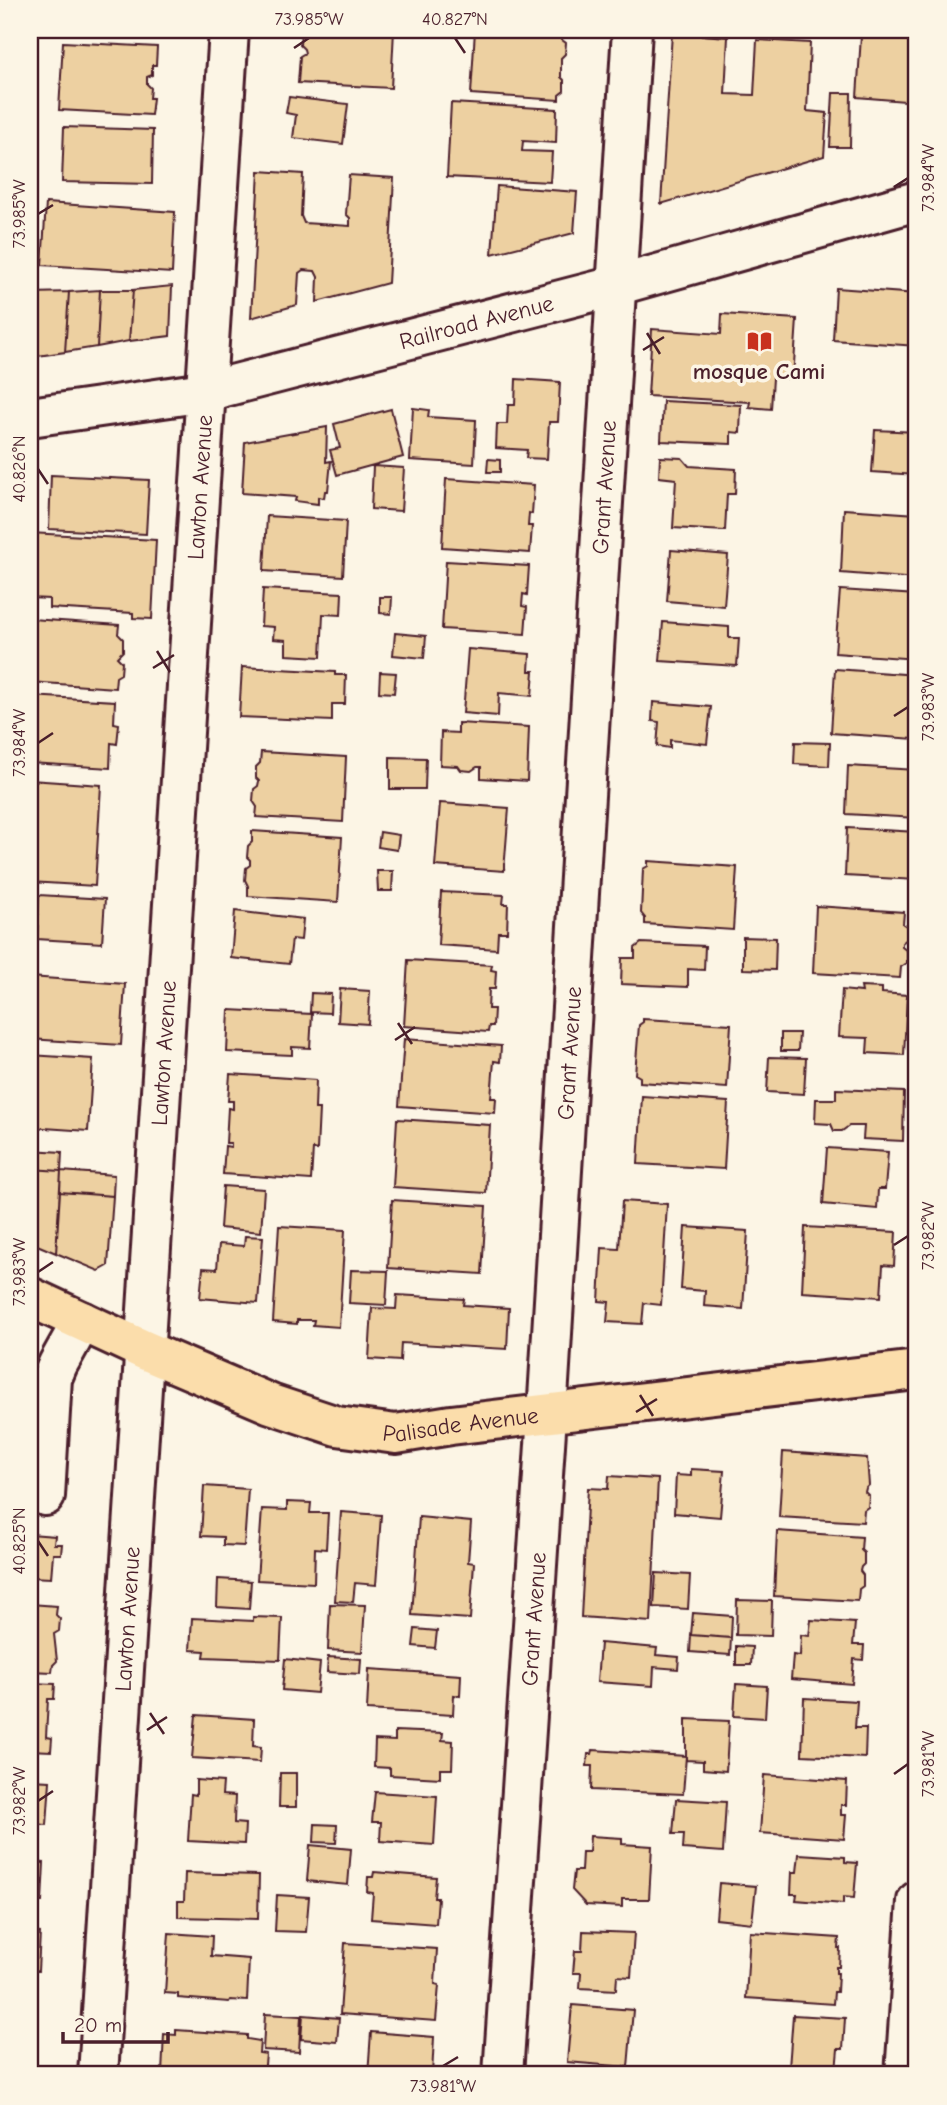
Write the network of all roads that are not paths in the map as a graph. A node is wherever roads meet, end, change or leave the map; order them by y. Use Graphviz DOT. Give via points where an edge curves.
graph roads {
  1 [pos="229,30"];
  2 [pos="632,30"];
  3 [pos="917,201"];
  4 [pos="615,286"];
  5 [pos="205,392"];
  6 [pos="30,417"];
  7 [pos="30,1297"];
  8 [pos="82,1321"];
  9 [pos="144,1350"];
  10 [pos="917,1370"];
  11 [pos="547,1415"];
  12 [pos="45,1496"];
  13 [pos="917,1901"];
  14 [pos="98,2075"];
  15 [pos="503,2075"];
  16 [pos="905,2075"];
  1 -- 5 [label="street, Lawton Avenue"];
  2 -- 4 [label="street, Grant Avenue"];
  3 -- 4 [label="street, Railroad Avenue"];
  4 -- 5 [label="street, Railroad Avenue"];
  4 -- 11 [label="street, Grant Avenue"];
  5 -- 6 [label="street, Railroad Avenue"];
  5 -- 9 [label="street, Lawton Avenue"];
  7 -- 8 [label="main road, Palisade Avenue"];
  8 -- 9 [label="main road, Palisade Avenue"];
  8 -- 12 [label="street" via="52,1378"];
  9 -- 11 [label="main road, Palisade Avenue" via="271,1405 337,1426 396,1434"];
  9 -- 14 [label="street, Lawton Avenue"];
  10 -- 11 [label="main road, Palisade Avenue"];
  11 -- 15 [label="street, Grant Avenue"];
  13 -- 16 [label="street"];
}
